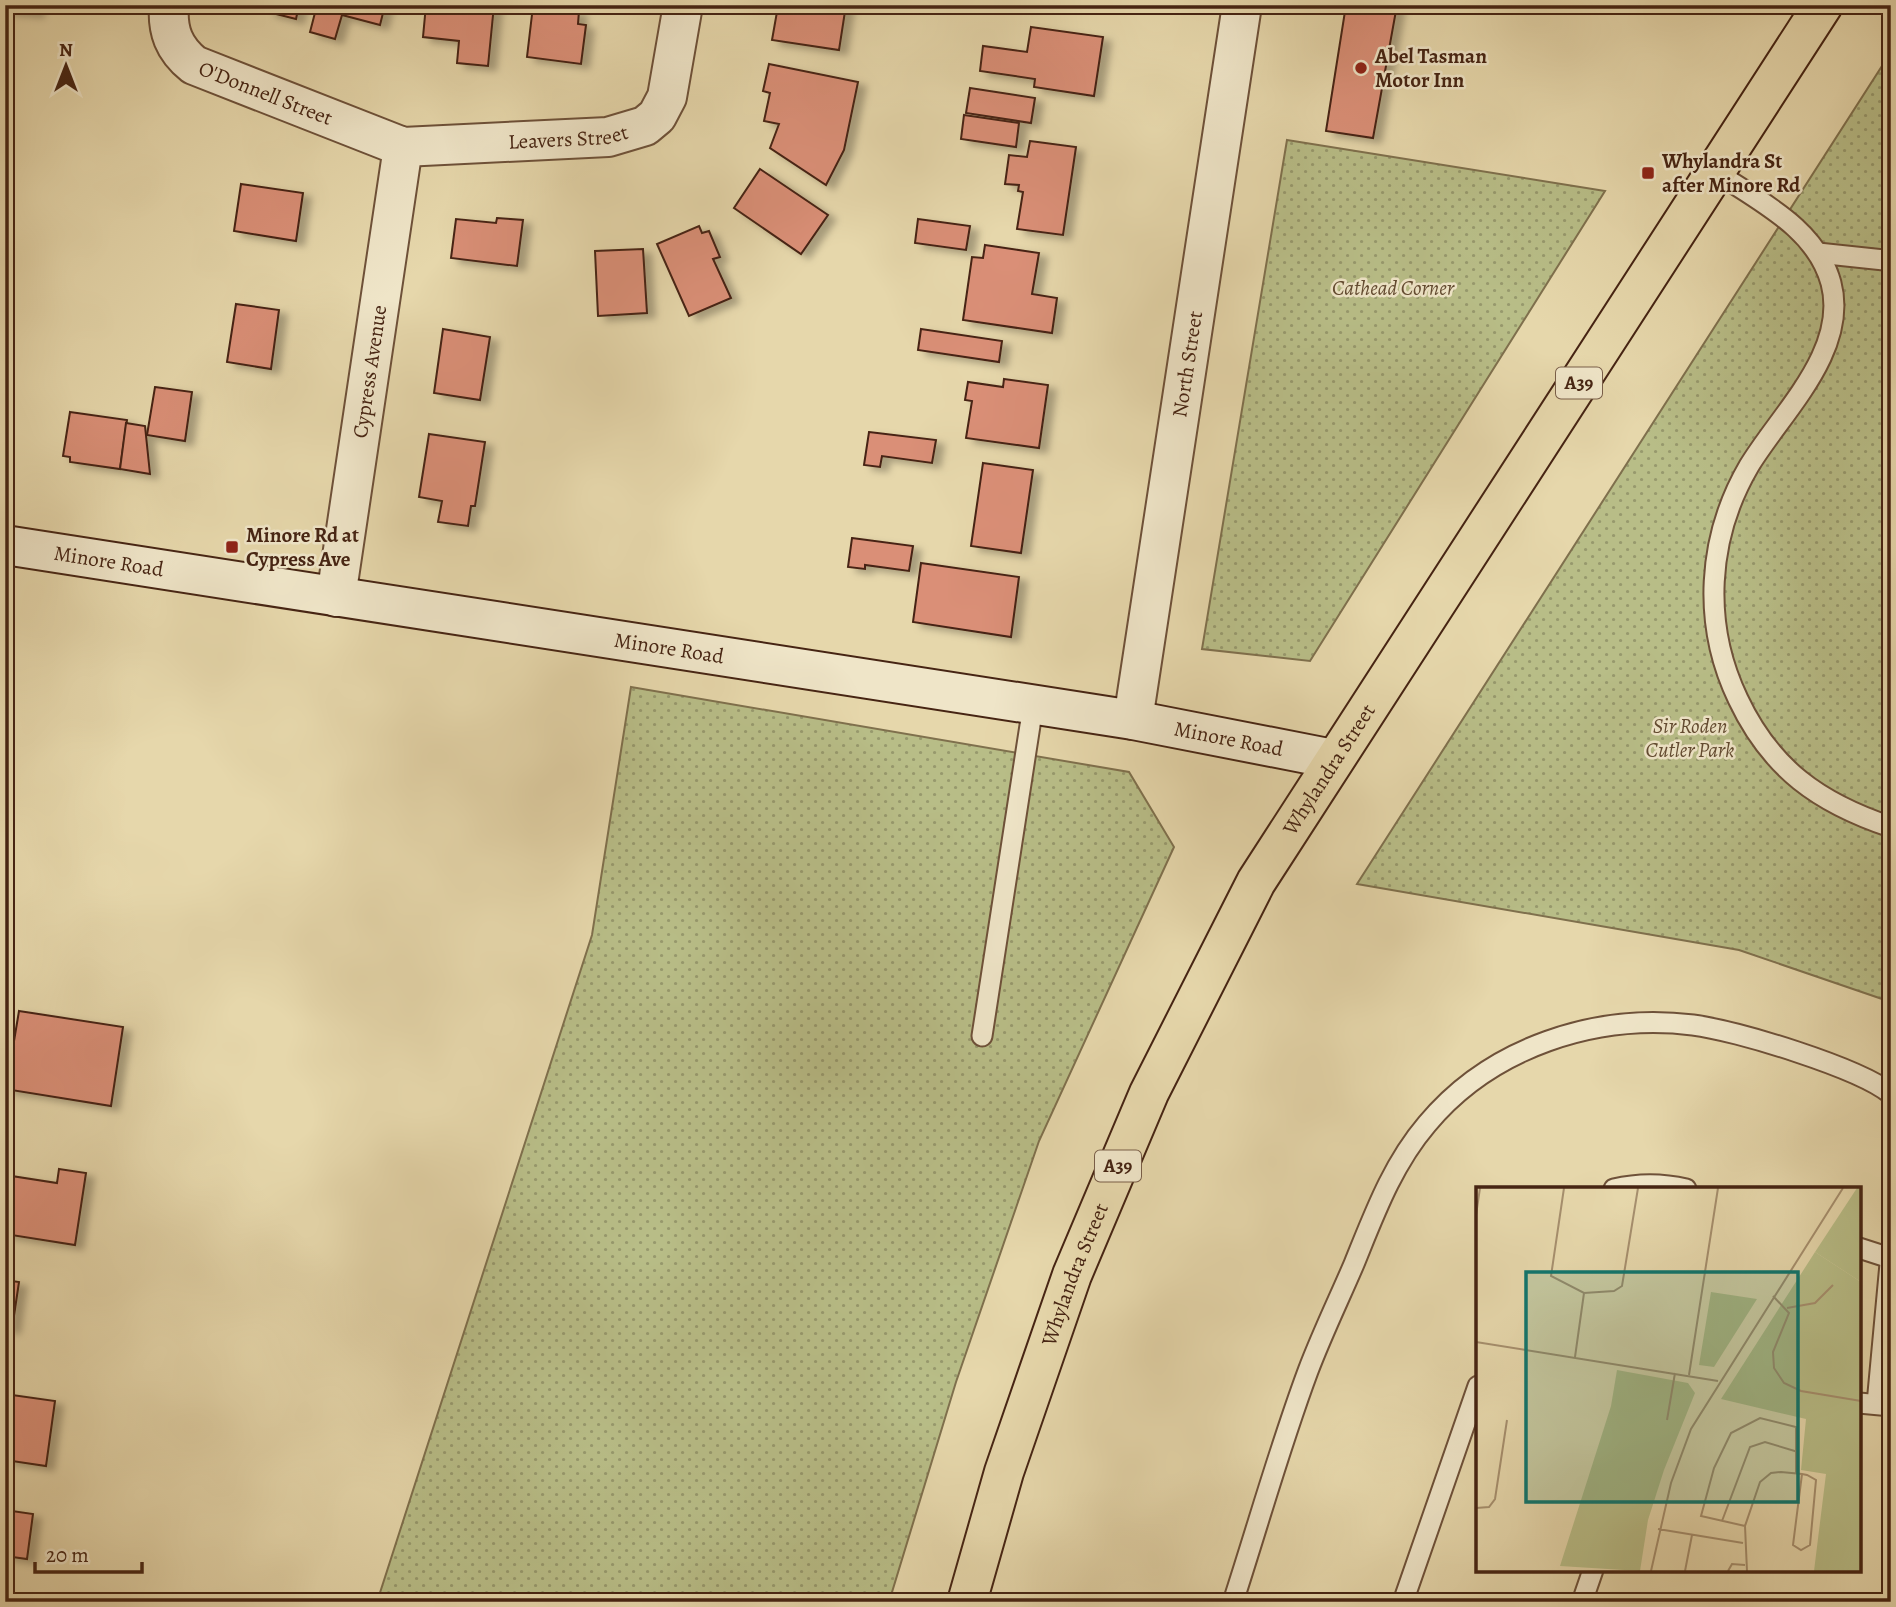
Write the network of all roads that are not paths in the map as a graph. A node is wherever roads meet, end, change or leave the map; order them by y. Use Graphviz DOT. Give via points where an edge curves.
graph roads {
  1 [pos="169,5"];
  2 [pos="683,5"];
  3 [pos="1242,5"];
  4 [pos="1823,5"];
  5 [pos="403,147"];
  6 [pos="1716,172"];
  7 [pos="1818,253"];
  8 [pos="1891,258"];
  9 [pos="5,545"];
  10 [pos="336,597"];
  11 [pos="1034,706"];
  12 [pos="1133,720"];
  13 [pos="1333,759"];
  14 [pos="1891,827"];
  15 [pos="982,1037"];
  16 [pos="1891,1094"];
  17 [pos="1622,1187"];
  18 [pos="1677,1187"];
  19 [pos="1861,1249"];
  20 [pos="1891,1253"];
  21 [pos="1890,1258"];
  22 [pos="1476,1392"];
  23 [pos="1876,1404"];
  24 [pos="1591,1572"];
  25 [pos="967,1602"];
  26 [pos="1233,1602"];
  27 [pos="1403,1602"];
  28 [pos="1582,1602"];
  1 -- 5 [label="street, O'Donnell Street" via="178,52 194,65"];
  2 -- 5 [label="street, Leavers Street" via="667,97 645,127 608,137"];
  3 -- 12 [label="street, North Street"];
  4 -- 6 [label="highway, Whylandra Street / A39"];
  5 -- 10 [label="street, Cypress Avenue"];
  6 -- 7 [label="lane" via="1798,228"];
  6 -- 13 [label="highway, Whylandra Street / A39"];
  7 -- 8 [label="lane"];
  7 -- 14 [label="lane" via="1831,284 1833,322 1820,359 1749,467 1729,507 1715,557 1713,614 1725,672 1750,725 1792,776 1847,813"];
  9 -- 10 [label="street, Minore Road"];
  10 -- 11 [label="street, Minore Road"];
  11 -- 12 [label="street, Minore Road"];
  11 -- 15 [label="lane"];
  12 -- 13 [label="street, Minore Road"];
  13 -- 25 [label="highway, Whylandra Street / A39" via="1256,882 1144,1105 1072,1275 1004,1472"];
  16 -- 26 [label="lane" via="1863,1076 1720,1028 1630,1022 1540,1044 1496,1066 1457,1094 1427,1123 1387,1185 1308,1371"];
  17 -- 18 [label="lane"];
  19 -- 21 [label="lane"];
  20 -- 21 [label="lane"];
  21 -- 23 [label="lane"];
  22 -- 27 [label="lane"];
  24 -- 28 [label="lane"];
}
